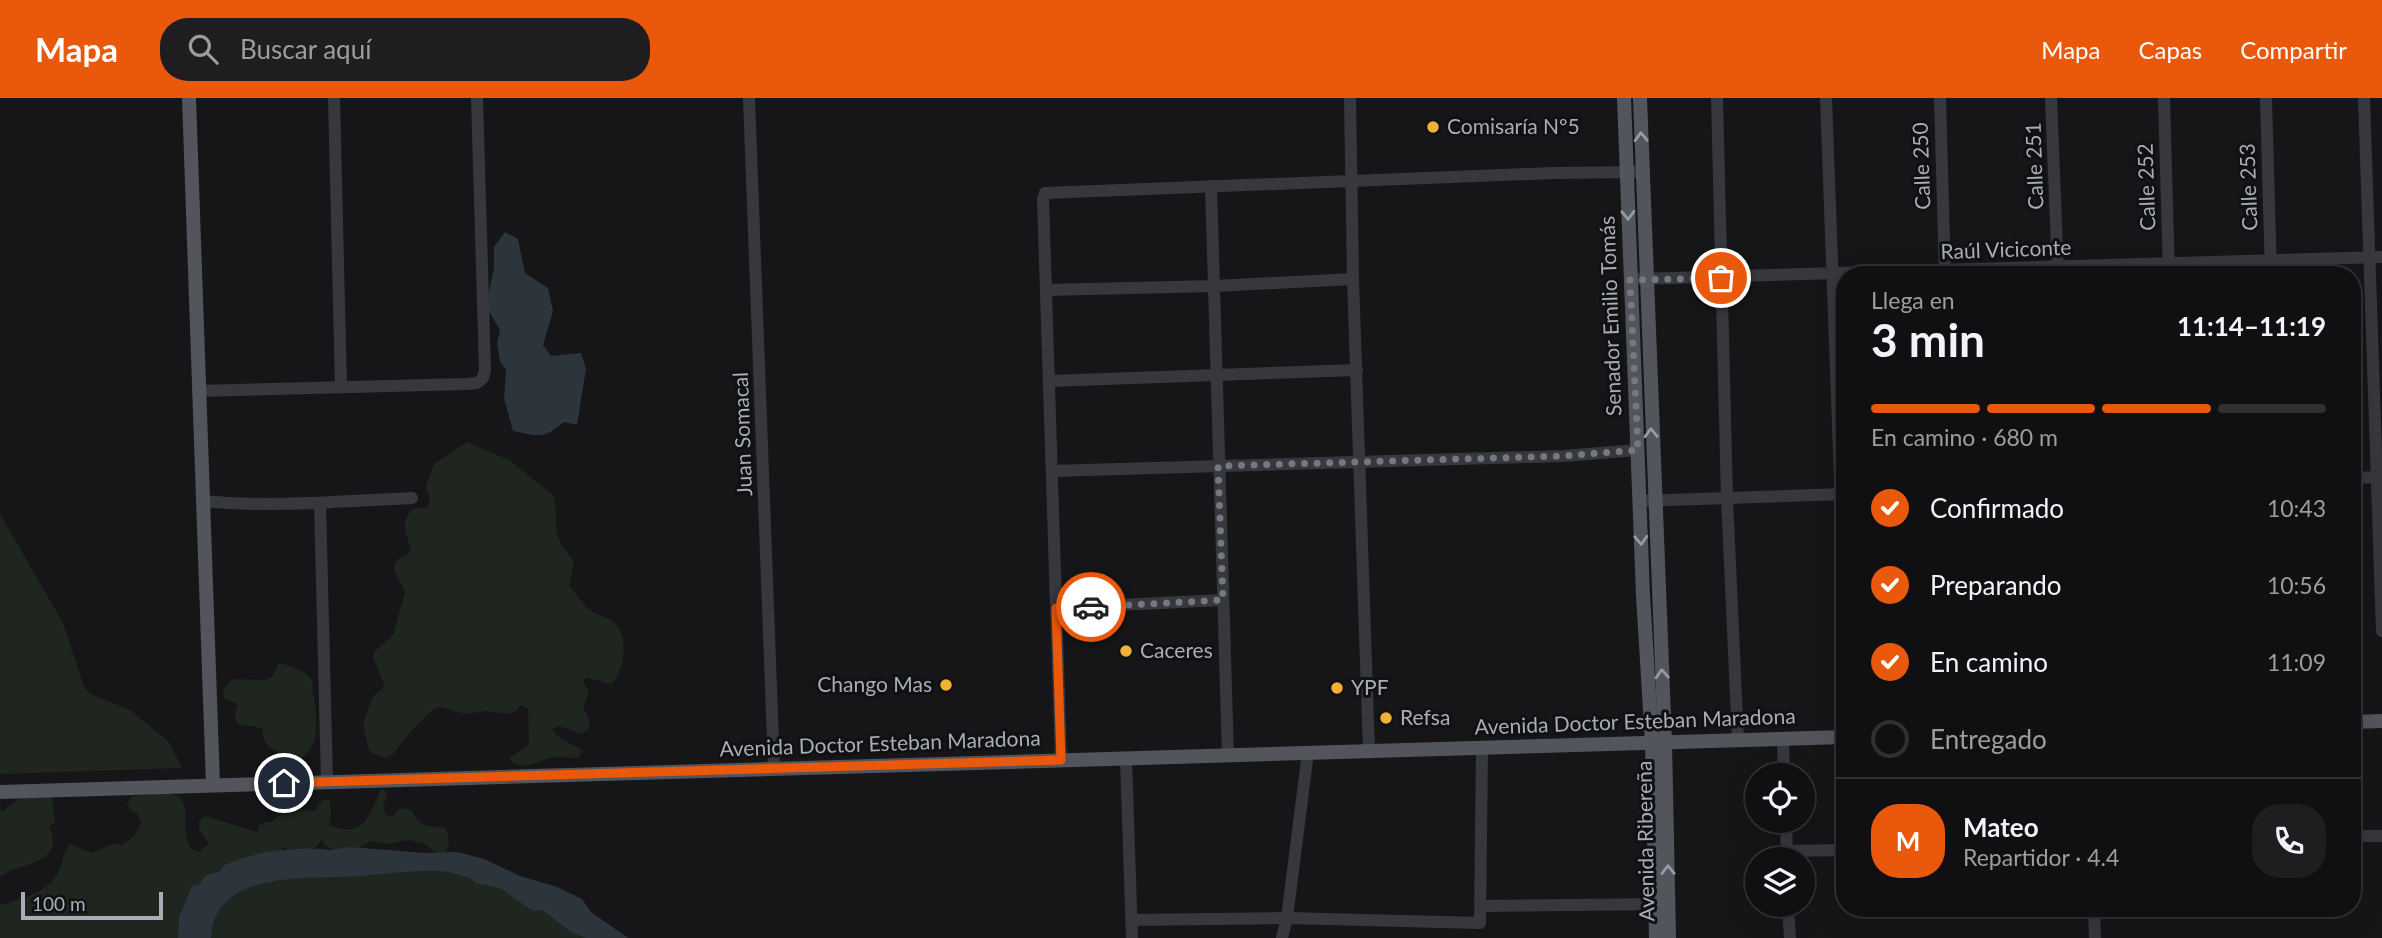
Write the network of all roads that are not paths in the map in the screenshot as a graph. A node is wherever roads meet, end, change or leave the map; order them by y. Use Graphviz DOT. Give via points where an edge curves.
graph roads {
  1 [pos="189,98"];
  2 [pos="334,98"];
  3 [pos="477,98"];
  4 [pos="749,98"];
  5 [pos="1350,98"];
  6 [pos="1624,98"];
  7 [pos="1640,98"];
  8 [pos="1717,98"];
  9 [pos="1826,98"];
  10 [pos="1940,98"];
  11 [pos="2052,98"];
  12 [pos="2164,98"];
  13 [pos="2266,98"];
  14 [pos="2364,98"];
  15 [pos="1642,172"];
  16 [pos="1626,173"];
  17 [pos="1352,181"];
  18 [pos="1211,186"];
  19 [pos="2376,257"];
  20 [pos="2271,260"];
  21 [pos="1945,266"];
  22 [pos="2058,266"];
  23 [pos="2169,266"];
  24 [pos="2203,266"];
  25 [pos="2271,266"];
  26 [pos="1833,274"];
  27 [pos="1836,274"];
  28 [pos="1721,278"];
  29 [pos="1353,279"];
  30 [pos="1638,279"];
  31 [pos="1214,286"];
  32 [pos="1046,290"];
  33 [pos="1836,340"];
  34 [pos="1357,370"];
  35 [pos="1216,377"];
  36 [pos="1050,381"];
  37 [pos="341,387"];
  38 [pos="198,391"];
  39 [pos="1638,450"];
  40 [pos="1359,461"];
  41 [pos="1218,466"];
  42 [pos="1052,471"];
  43 [pos="2380,477"];
  44 [pos="2361,478"];
  45 [pos="1836,494"];
  46 [pos="412,498"];
  47 [pos="1727,498"];
  48 [pos="203,501"];
  49 [pos="1647,501"];
  50 [pos="320,503"];
  51 [pos="1223,600"];
  52 [pos="1056,608"];
  53 [pos="2382,631"];
  54 [pos="2382,721"];
  55 [pos="2361,722"];
  56 [pos="1836,737"];
  57 [pos="1783,739"];
  58 [pos="1738,740"];
  59 [pos="1658,743"];
  60 [pos="1482,748"];
  61 [pos="1369,751"];
  62 [pos="1308,752"];
  63 [pos="1228,755"];
  64 [pos="1126,758"];
  65 [pos="1061,760"];
  66 [pos="1784,763"];
  67 [pos="774,768"];
  68 [pos="327,781"];
  69 [pos="212,785"];
  70 [pos="0,792"];
  71 [pos="2361,836"];
  72 [pos="2382,836"];
  73 [pos="1836,851"];
  74 [pos="1815,853"];
  75 [pos="1662,904"];
  76 [pos="1481,906"];
  77 [pos="1789,917"];
  78 [pos="2094,917"];
  79 [pos="1287,918"];
  80 [pos="1131,920"];
  81 [pos="1132,938"];
  82 [pos="1282,938"];
  83 [pos="1656,938"];
  84 [pos="1669,938"];
  85 [pos="1790,938"];
  86 [pos="2095,938"];
  1 -- 38 [label="main road"];
  2 -- 37 [label="street"];
  3 -- 37 [label="street" via="483,378 466,384"];
  4 -- 67 [label="street, Juan Somacal"];
  5 -- 17 [label="street"];
  6 -- 16 [label="main road, Senador Emilio Tomás"];
  15 -- 7 [label="main road, Senador Emilio Tomás, one-way"];
  8 -- 28 [label="street"];
  9 -- 26 [label="street"];
  10 -- 21 [label="street, Calle 250"];
  11 -- 22 [label="street, Calle 251"];
  12 -- 23 [label="street, Calle 252"];
  13 -- 20 [label="street, Calle 253"];
  14 -- 19 [label="street"];
  15 -- 16 [label="street"];
  15 -- 30 [label="main road, Senador Emilio Tomás"];
  16 -- 17 [label="street"];
  16 -- 30 [label="main road, Senador Emilio Tomás, one-way"];
  17 -- 18 [label="street"];
  17 -- 29 [label="street"];
  18 -- 31 [label="street"];
  18 -- 32 [label="street" via="1045,193"];
  19 -- 20 [label="street, Raúl Viciconte"];
  19 -- 43 [label="street"];
  20 -- 24 [label="street, Raúl Viciconte"];
  20 -- 25 [label="street, Calle 253"];
  26 -- 27 [label="street, Raúl Viciconte"];
  26 -- 28 [label="street, Raúl Viciconte"];
  26 -- 33 [label="street"];
  28 -- 30 [label="street, Raúl Viciconte"];
  28 -- 47 [label="street"];
  29 -- 31 [label="street"];
  29 -- 34 [label="street"];
  30 -- 39 [label="main road, Senador Emilio Tomás"];
  49 -- 30 [label="main road, Senador Emilio Tomás, one-way"];
  31 -- 32 [label="street"];
  31 -- 35 [label="street"];
  32 -- 36 [label="street"];
  34 -- 35 [label="street"];
  34 -- 40 [label="street"];
  35 -- 36 [label="street"];
  35 -- 41 [label="street"];
  36 -- 42 [label="street"];
  37 -- 38 [label="street"];
  38 -- 48 [label="main road"];
  39 -- 40 [label="street"];
  39 -- 49 [label="main road, Senador Emilio Tomás"];
  40 -- 41 [label="street"];
  40 -- 61 [label="street"];
  41 -- 42 [label="street"];
  41 -- 51 [label="street"];
  42 -- 52 [label="street"];
  43 -- 44 [label="street"];
  43 -- 53 [label="street"];
  45 -- 47 [label="street"];
  46 -- 50 [label="street"];
  47 -- 49 [label="street"];
  47 -- 58 [label="street"];
  48 -- 50 [label="street"];
  48 -- 69 [label="main road"];
  49 -- 59 [label="main road, Senador Emilio Tomás"];
  50 -- 68 [label="street"];
  51 -- 52 [label="street"];
  51 -- 63 [label="street"];
  52 -- 65 [label="street"];
  54 -- 55 [label="main road"];
  56 -- 57 [label="main road, Avenida Doctor Esteban Maradona"];
  57 -- 58 [label="main road, Avenida Doctor Esteban Maradona"];
  57 -- 66 [label="street"];
  58 -- 59 [label="main road, Avenida Doctor Esteban Maradona"];
  59 -- 60 [label="main road, Avenida Doctor Esteban Maradona"];
  59 -- 75 [label="main road, Avenida Ribereña"];
  60 -- 61 [label="main road, Avenida Doctor Esteban Maradona"];
  60 -- 76 [label="street"];
  61 -- 62 [label="main road, Avenida Doctor Esteban Maradona"];
  62 -- 63 [label="main road, Avenida Doctor Esteban Maradona"];
  62 -- 79 [label="street"];
  63 -- 64 [label="main road, Avenida Doctor Esteban Maradona"];
  64 -- 65 [label="main road, Avenida Doctor Esteban Maradona"];
  64 -- 80 [label="street"];
  65 -- 67 [label="main road, Avenida Doctor Esteban Maradona"];
  67 -- 68 [label="main road, Avenida Doctor Esteban Maradona"];
  68 -- 69 [label="main road, Avenida Doctor Esteban Maradona"];
  69 -- 70 [label="main road, Avenida Doctor Esteban Maradona"];
  71 -- 72 [label="street"];
  73 -- 74 [label="street"];
  75 -- 76 [label="street"];
  75 -- 83 [label="main road, Avenida Ribereña"];
  75 -- 84 [label="main road, Avenida Ribereña"];
  76 -- 79 [label="street" via="1480,923"];
  77 -- 85 [label="street"];
  78 -- 86 [label="street"];
  79 -- 80 [label="street"];
  79 -- 82 [label="street"];
  80 -- 81 [label="street"];
}
